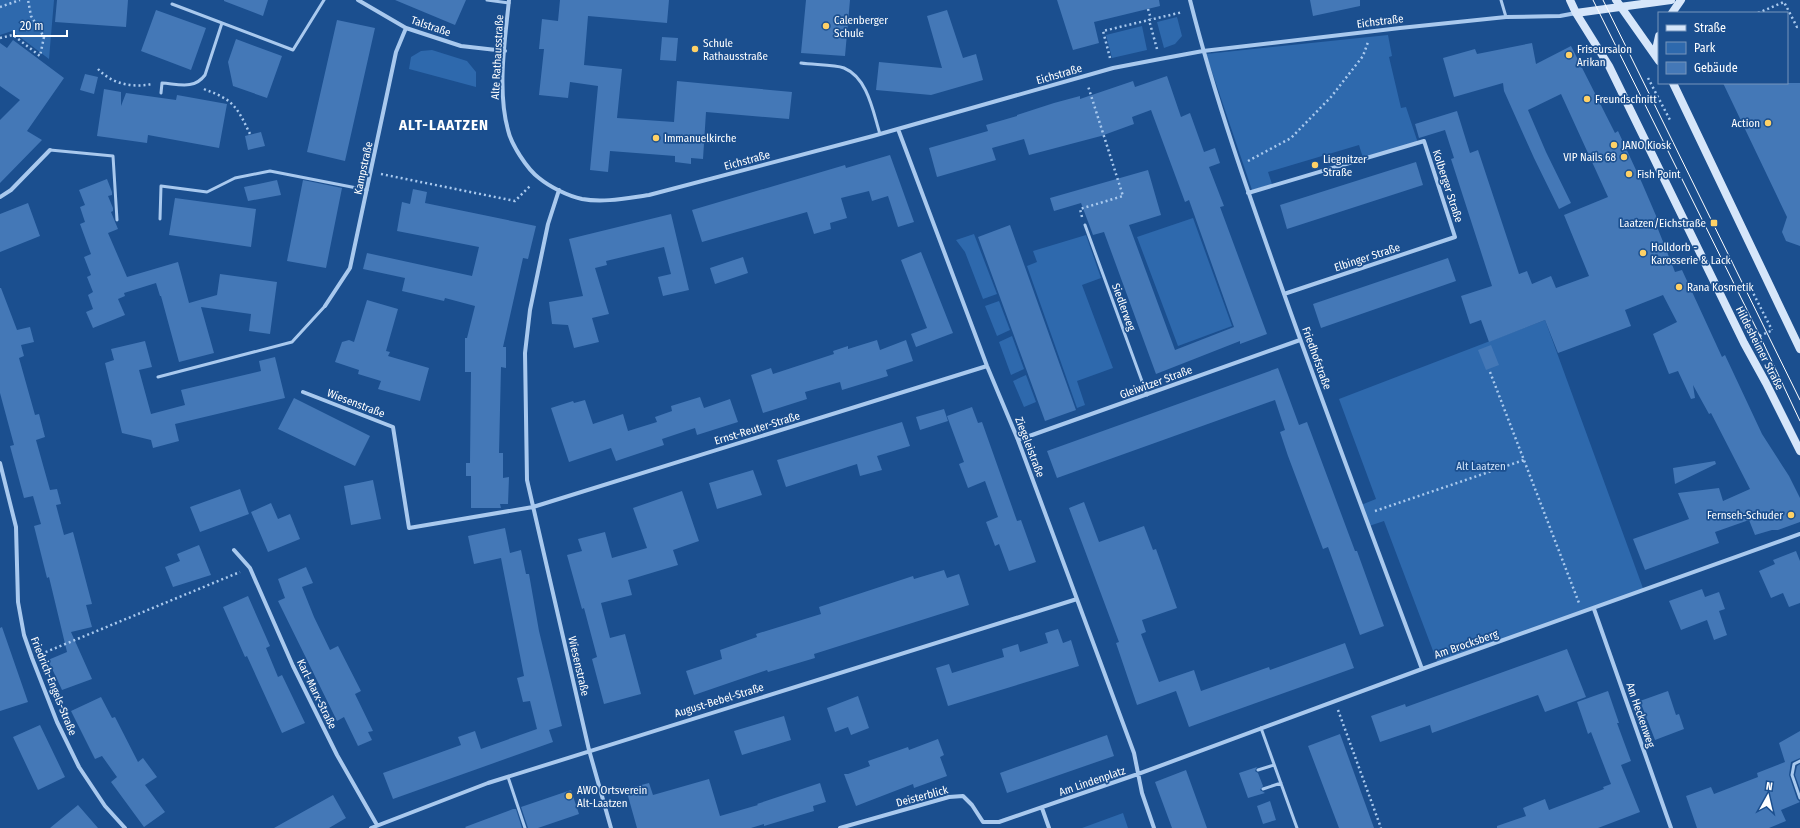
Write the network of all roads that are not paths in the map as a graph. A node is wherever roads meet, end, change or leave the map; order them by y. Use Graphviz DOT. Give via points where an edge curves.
graph roads {
  1 [pos="324,0"];
  2 [pos="358,0"];
  3 [pos="487,0"];
  4 [pos="1190,0"];
  5 [pos="1500,0"];
  6 [pos="1570,0"];
  7 [pos="1616,0"];
  8 [pos="1671,0"];
  9 [pos="1681,0"];
  10 [pos="509,1"];
  11 [pos="172,4"];
  12 [pos="1623,8"];
  13 [pos="1673,12"];
  14 [pos="1576,13"];
  15 [pos="1506,17"];
  16 [pos="222,23"];
  17 [pos="406,28"];
  18 [pos="1658,47"];
  19 [pos="505,51"];
  20 [pos="1203,51"];
  21 [pos="1657,58"];
  22 [pos="801,64"];
  23 [pos="1673,84"];
  24 [pos="161,93"];
  25 [pos="898,129"];
  26 [pos="880,134"];
  27 [pos="50,150"];
  28 [pos="367,190"];
  29 [pos="559,190"];
  30 [pos="1248,193"];
  31 [pos="0,197"];
  32 [pos="160,219"];
  33 [pos="117,220"];
  34 [pos="1085,225"];
  35 [pos="1455,237"];
  36 [pos="1284,294"];
  37 [pos="325,306"];
  38 [pos="1300,340"];
  39 [pos="1800,349"];
  40 [pos="987,366"];
  41 [pos="158,377"];
  42 [pos="302,392"];
  43 [pos="1147,395"];
  44 [pos="1018,440"];
  45 [pos="1800,451"];
  46 [pos="0,463"];
  47 [pos="533,508"];
  48 [pos="1800,534"];
  49 [pos="234,550"];
  50 [pos="1076,599"];
  51 [pos="1594,609"];
  52 [pos="1422,669"];
  53 [pos="1261,728"];
  54 [pos="589,750"];
  55 [pos="1800,761"];
  56 [pos="1274,765"];
  57 [pos="1258,770"];
  58 [pos="1138,774"];
  59 [pos="508,777"];
  60 [pos="1281,783"];
  61 [pos="1263,789"];
  62 [pos="1800,798"];
  63 [pos="1042,808"];
  64 [pos="377,825"];
  65 [pos="125,828"];
  66 [pos="371,828"];
  67 [pos="525,828"];
  68 [pos="611,828"];
  69 [pos="840,828"];
  70 [pos="1049,828"];
  71 [pos="1154,828"];
  72 [pos="1297,828"];
  73 [pos="1671,828"];
  1 -- 16 [label="lane" via="293,50"];
  2 -- 17 [label="street, Talstraße"];
  3 -- 10 [label="lane"];
  4 -- 20 [label="street, Friedhofstraße"];
  5 -- 15 [label="lane"];
  6 -- 14 [label="main road, Hildesheimer Straße"];
  7 -- 12 [label="main road"];
  8 -- 12 [label="main road"];
  9 -- 13 [label="main road"];
  10 -- 19 [label="street, Alte Rathausstraße"];
  11 -- 16 [label="lane"];
  12 -- 14 [label="main road"];
  12 -- 21 [label="main road"];
  14 -- 15 [label="street, Eichstraße" via="1560,16"];
  14 -- 45 [label="main road, Hildesheimer Straße" via="1609,66 1744,343"];
  15 -- 20 [label="street, Eichstraße"];
  16 -- 24 [label="lane" via="205,75 200,81 189,85 162,83"];
  17 -- 19 [label="street, Talstraße" via="461,46"];
  17 -- 28 [label="street, Kampstraße" via="396,52"];
  18 -- 21 [label="main road"];
  19 -- 29 [label="street, Alte Rathausstraße" via="503,99 508,131 521,156 538,178"];
  20 -- 25 [label="street, Eichstraße" via="1113,68"];
  20 -- 30 [label="street, Friedhofstraße"];
  22 -- 26 [label="lane" via="844,68 858,76 865,88"];
  23 -- 39 [label="main road"];
  25 -- 26 [label="street, Eichstraße"];
  25 -- 40 [label="street, Ziegeleistraße"];
  26 -- 29 [label="street, Eichstraße" via="649,195 611,200 583,199"];
  27 -- 31 [label="street" via="11,190"];
  27 -- 33 [label="lane" via="113,156"];
  28 -- 32 [label="lane" via="270,171 235,178 207,192 161,186"];
  28 -- 37 [label="street, Kampstraße" via="350,268"];
  29 -- 47 [label="street, Wiesenstraße" via="548,224 531,302 525,353 527,480"];
  30 -- 35 [label="street, Kolberger Straße" via="1424,141"];
  30 -- 36 [label="street, Friedhofstraße"];
  34 -- 43 [label="lane, Siedlerweg"];
  35 -- 36 [label="street, Elbinger Straße"];
  36 -- 38 [label="street, Friedhofstraße"];
  37 -- 41 [label="lane" via="292,342"];
  38 -- 43 [label="street, Gleiwitzer Straße"];
  38 -- 52 [label="street, Friedhofstraße"];
  40 -- 44 [label="street, Ziegeleistraße"];
  40 -- 47 [label="street, Ernst-Reuter-Straße"];
  42 -- 47 [label="street, Wiesenstraße" via="393,427 409,528"];
  43 -- 44 [label="street, Gleiwitzer Straße"];
  44 -- 50 [label="street, Ziegeleistraße"];
  46 -- 65 [label="street, Friedrich-Engels-Straße" via="16,528 18,602 24,635 57,722 79,767"];
  47 -- 54 [label="street, Wiesenstraße"];
  48 -- 51 [label="street, Am Brocksberg"];
  49 -- 64 [label="street, Karl-Marx-Straße" via="250,568 293,666 337,755"];
  50 -- 54 [label="street, August-Bebel-Straße"];
  50 -- 58 [label="street, Ziegeleistraße" via="1134,754"];
  51 -- 52 [label="street, Am Brocksberg"];
  51 -- 73 [label="street, Am Heckenweg"];
  52 -- 53 [label="street, Am Brocksberg"];
  53 -- 56 [label="lane"];
  53 -- 58 [label="street, Am Brocksberg"];
  54 -- 59 [label="street, August-Bebel-Straße"];
  54 -- 68 [label="street, Wiesenstraße"];
  55 -- 62 [label="lane" via="1794,764 1792,775"];
  56 -- 57 [label="lane"];
  56 -- 60 [label="lane"];
  58 -- 63 [label="street, Am Lindenplatz"];
  58 -- 71 [label="street, Am Lindenplatz"];
  59 -- 64 [label="street, August-Bebel-Straße"];
  59 -- 67 [label="lane"];
  60 -- 61 [label="lane"];
  60 -- 72 [label="lane"];
  63 -- 69 [label="street, Deisterblick" via="999,822 982,822 963,796 949,797"];
  63 -- 70 [label="street"];
  64 -- 66 [label="street, August-Bebel-Straße"];
}
